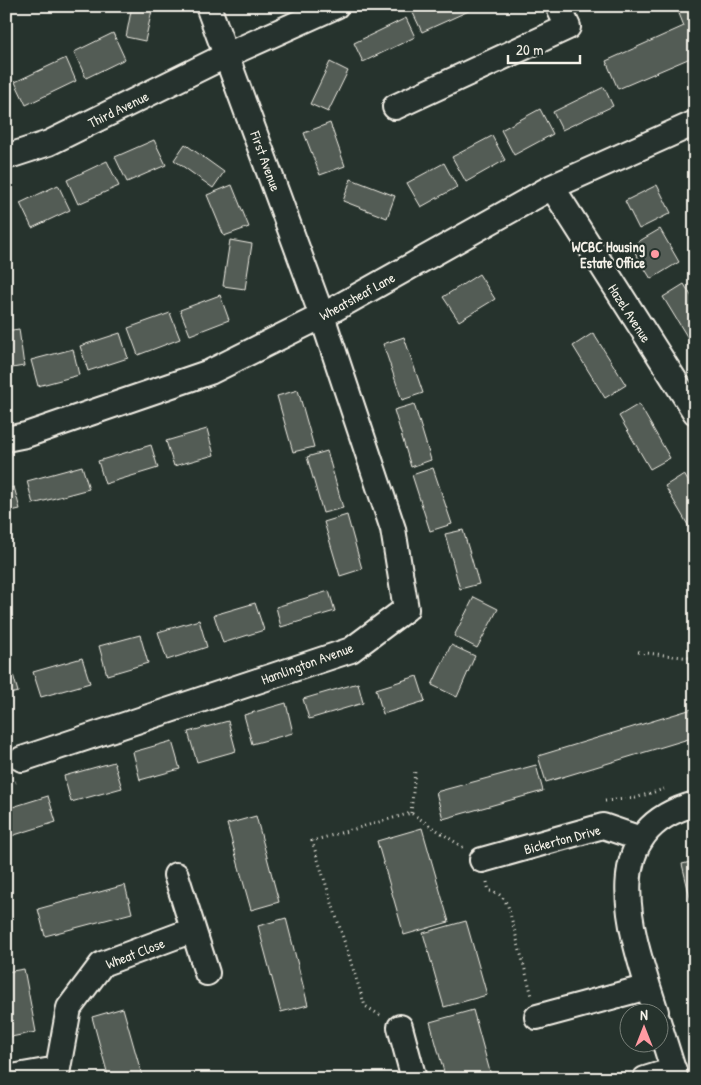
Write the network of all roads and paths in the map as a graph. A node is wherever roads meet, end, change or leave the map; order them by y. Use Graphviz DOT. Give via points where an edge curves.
graph roads {
  1 [pos="208,6"];
  2 [pos="336,6"];
  3 [pos="558,6"];
  4 [pos="227,55"];
  5 [pos="395,107"];
  6 [pos="695,123"];
  7 [pos="6,156"];
  8 [pos="552,188"];
  9 [pos="322,316"];
  10 [pos="695,412"];
  11 [pos="6,439"];
  12 [pos="638,652"];
  13 [pos="695,662"];
  14 [pos="22,759"];
  15 [pos="415,771"];
  16 [pos="695,804"];
  17 [pos="411,813"];
  18 [pos="641,839"];
  19 [pos="482,860"];
  20 [pos="176,876"];
  21 [pos="193,930"];
  22 [pos="207,973"];
  23 [pos="648,987"];
  24 [pos="653,1002"];
  25 [pos="537,1017"];
  26 [pos="400,1027"];
  27 [pos="668,1052"];
  28 [pos="57,1074"];
  29 [pos="675,1074"];
  30 [pos="6,1078"];
  31 [pos="414,1079"];
  32 [pos="645,1079"];
  1 -- 4 [label="street, First Avenue"];
  2 -- 4 [label="street, Third Avenue"];
  3 -- 5 [label="street" via="568,27"];
  4 -- 7 [label="street, Third Avenue" via="50,143"];
  4 -- 9 [label="street, First Avenue"];
  6 -- 8 [label="street, Wheatsheaf Lane"];
  8 -- 9 [label="street, Wheatsheaf Lane"];
  8 -- 10 [label="street, Hazel Avenue"];
  9 -- 11 [label="street, Wheatsheaf Lane" via="210,372"];
  9 -- 14 [label="street, Hamlington Avenue" via="393,529 406,610 351,650"];
  12 -- 13 [label="path" via="691,658"];
  15 -- 17 [label="path"];
  16 -- 18 [label="street" via="678,809 656,822"];
  17 -- 19 [label="path"];
  17 -- 26 [label="path" via="312,841 365,1006"];
  18 -- 19 [label="street, Bickerton Drive" via="603,826"];
  18 -- 23 [label="street" via="632,859 627,884 628,910"];
  19 -- 25 [label="path" via="489,891 504,898 508,906"];
  20 -- 21 [label="street"];
  21 -- 22 [label="street"];
  21 -- 28 [label="street, Wheat Close" via="102,964 68,1008"];
  23 -- 24 [label="street"];
  23 -- 25 [label="street"];
  26 -- 31 [label="street"];
  27 -- 29 [label="street"];
  28 -- 30 [label="street, Wheat Close"];
  29 -- 32 [label="street"];
}
